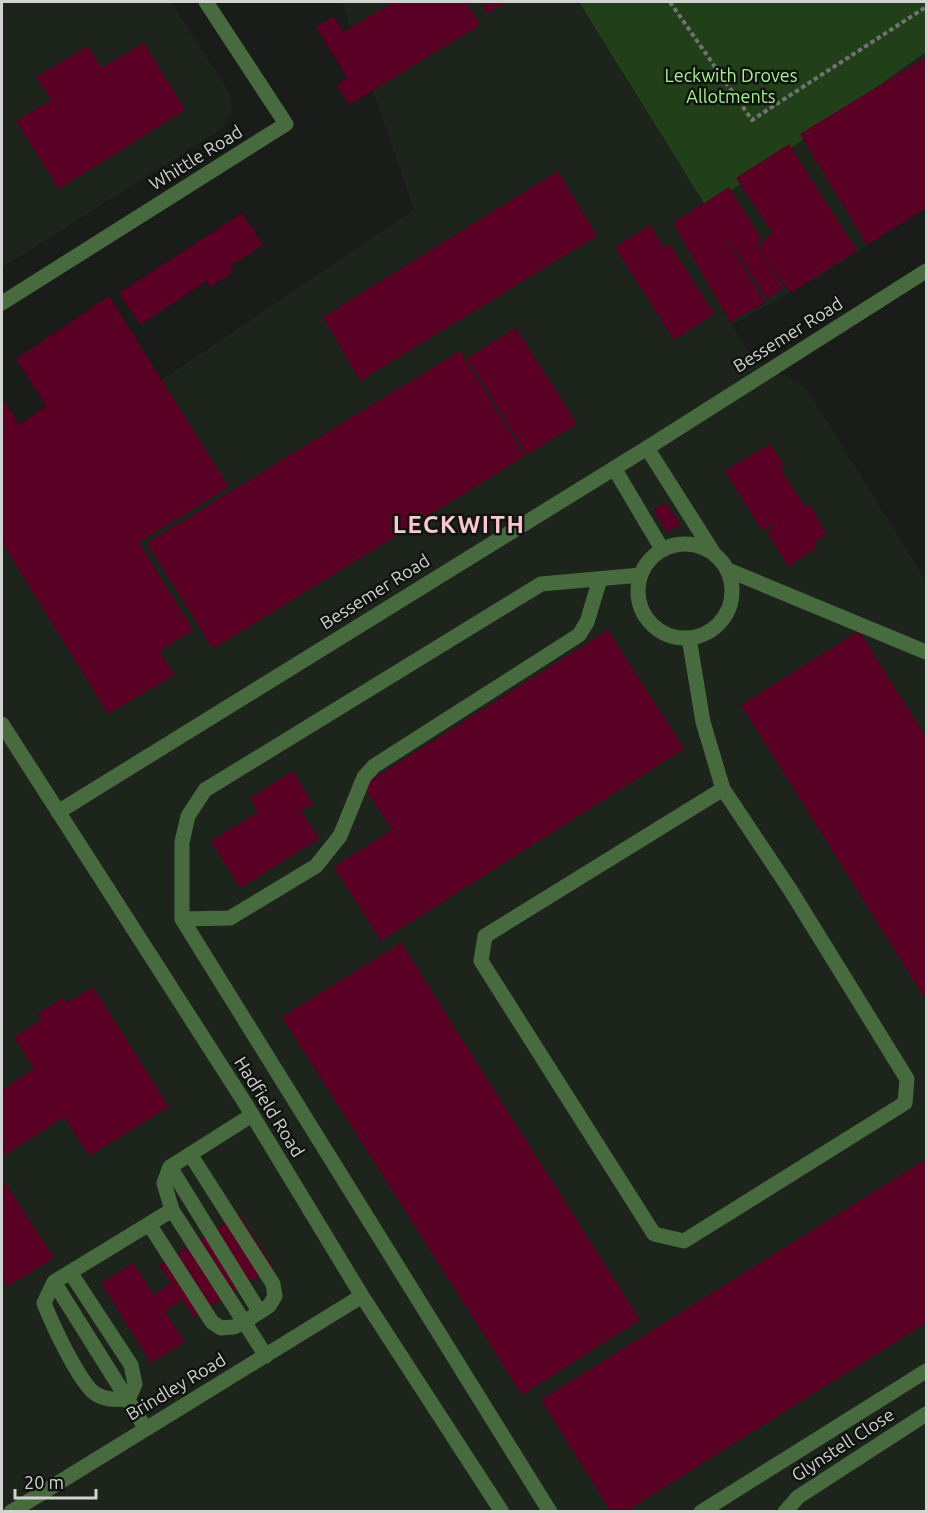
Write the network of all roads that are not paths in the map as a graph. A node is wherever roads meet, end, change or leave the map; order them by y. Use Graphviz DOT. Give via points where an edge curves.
graph roads {
  1 [pos="206,2"];
  2 [pos="927,271"];
  3 [pos="2,303"];
  4 [pos="646,448"];
  5 [pos="614,468"];
  6 [pos="662,549"];
  7 [pos="713,552"];
  8 [pos="728,570"];
  9 [pos="641,575"];
  10 [pos="600,579"];
  11 [pos="689,638"];
  12 [pos="927,652"];
  13 [pos="3,731"];
  14 [pos="723,789"];
  15 [pos="58,812"];
  16 [pos="182,919"];
  17 [pos="252,1115"];
  18 [pos="190,1154"];
  19 [pos="170,1167"];
  20 [pos="172,1210"];
  21 [pos="149,1224"];
  22 [pos="70,1272"];
  23 [pos="54,1282"];
  24 [pos="362,1296"];
  25 [pos="259,1311"];
  26 [pos="244,1322"];
  27 [pos="266,1356"];
  28 [pos="927,1371"];
  29 [pos="128,1399"];
  30 [pos="927,1414"];
  31 [pos="146,1429"];
  32 [pos="11,1512"];
  33 [pos="502,1512"];
  34 [pos="549,1512"];
  35 [pos="702,1512"];
  36 [pos="785,1512"];
  1 -- 3 [label="street, Whittle Road" via="286,124"];
  2 -- 4 [label="street, Bessemer Road"];
  4 -- 5 [label="street, Bessemer Road"];
  4 -- 7 [label="street"];
  5 -- 6 [label="street"];
  5 -- 15 [label="street, Bessemer Road"];
  6 -- 7 [label="street" via="690,544"];
  6 -- 9 [label="street" via="651,556"];
  7 -- 8 [label="street"];
  8 -- 11 [label="street" via="733,585 729,610 717,626 704,635"];
  8 -- 12 [label="street"];
  9 -- 10 [label="street"];
  9 -- 11 [label="street" via="638,598 650,623 663,633"];
  10 -- 16 [label="street" via="579,635 374,766 364,777 340,836 316,866 230,918"];
  10 -- 16 [label="street" via="541,584 205,790 188,816 182,842"];
  11 -- 14 [label="street" via="703,722"];
  13 -- 15 [label="street, Hadfield Road"];
  14 -- 14 [label="street" via="907,1079 905,1103 684,1241 654,1234 481,961 485,936"];
  15 -- 17 [label="street, Hadfield Road"];
  16 -- 34 [label="street"];
  17 -- 18 [label="street"];
  17 -- 24 [label="street, Hadfield Road"];
  18 -- 19 [label="street"];
  18 -- 25 [label="street" via="273,1284 275,1296 269,1306"];
  19 -- 20 [label="street" via="164,1183"];
  19 -- 25 [label="street"];
  20 -- 21 [label="street"];
  20 -- 26 [label="street"];
  21 -- 22 [label="street"];
  21 -- 26 [label="street" via="212,1322 220,1328 234,1328"];
  22 -- 23 [label="street"];
  22 -- 29 [label="street" via="130,1365 135,1384"];
  23 -- 29 [label="street"];
  23 -- 29 [label="street" via="44,1303 55,1330 92,1391 111,1400"];
  24 -- 27 [label="street, Brindley Road"];
  24 -- 33 [label="street, Hadfield Road"];
  25 -- 26 [label="street"];
  26 -- 27 [label="street"];
  27 -- 31 [label="street, Brindley Road"];
  28 -- 35 [label="street"];
  29 -- 31 [label="street"];
  30 -- 36 [label="street, Glynstell Close" via="798,1497"];
  31 -- 32 [label="street, Brindley Road"];
}
